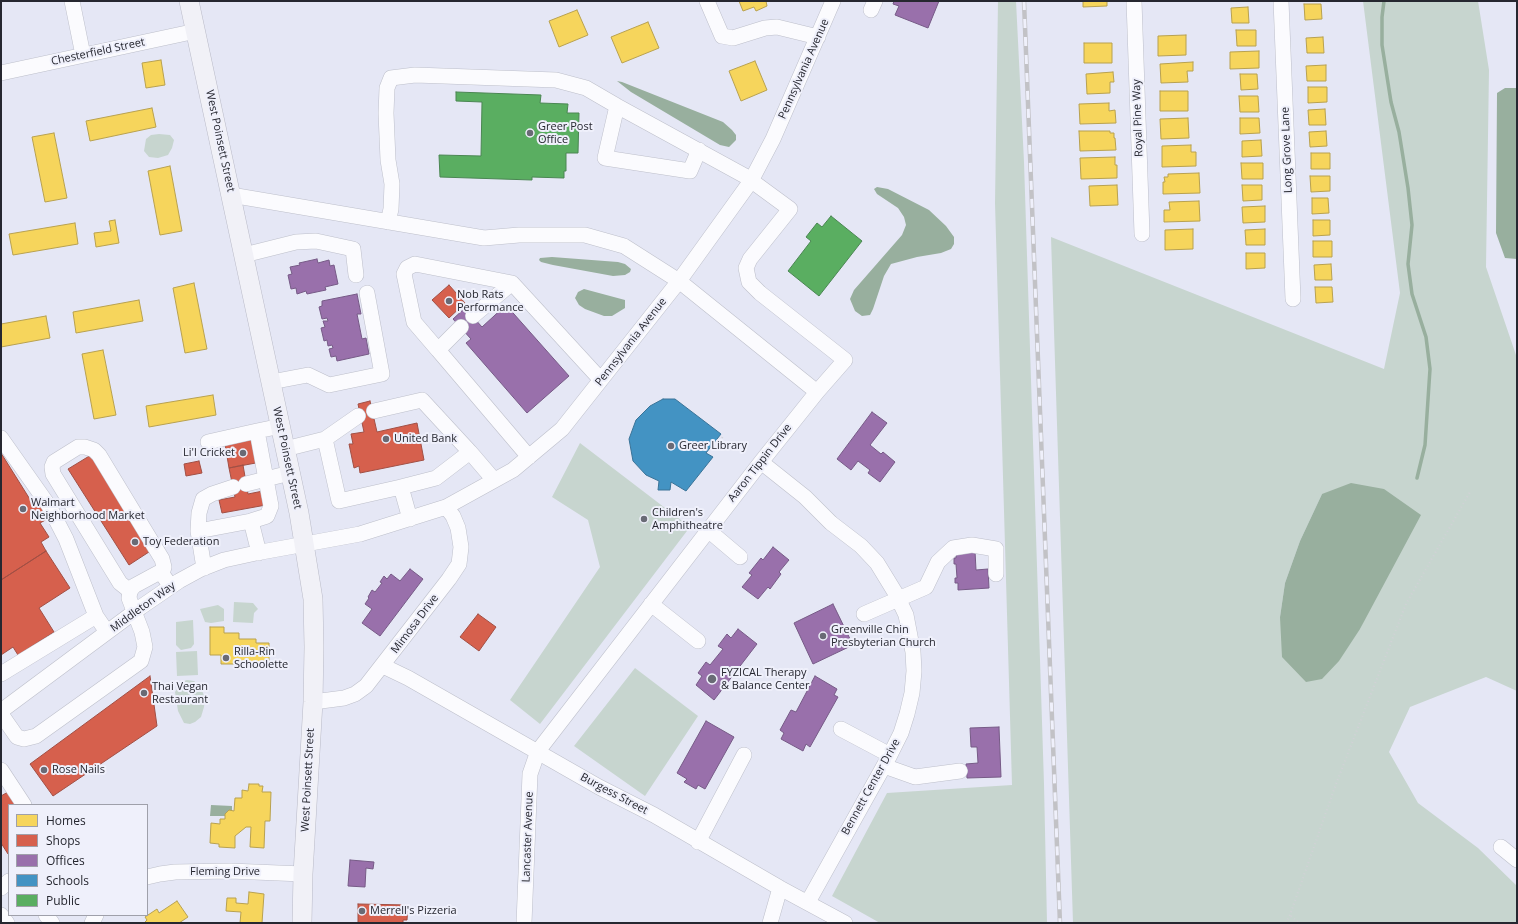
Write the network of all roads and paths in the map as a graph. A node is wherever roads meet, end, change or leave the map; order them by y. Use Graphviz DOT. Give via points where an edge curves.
graph roads {
  1 [pos="72,1"];
  2 [pos="190,1"];
  3 [pos="707,1"];
  4 [pos="833,1"];
  5 [pos="1134,1"];
  6 [pos="1281,1"];
  7 [pos="196,31"];
  8 [pos="818,37"];
  9 [pos="82,55"];
  10 [pos="1,73"];
  11 [pos="617,106"];
  12 [pos="698,150"];
  13 [pos="751,181"];
  14 [pos="231,195"];
  15 [pos="388,222"];
  16 [pos="1142,234"];
  17 [pos="244,255"];
  18 [pos="356,275"];
  19 [pos="679,281"];
  20 [pos="512,284"];
  21 [pos="367,293"];
  22 [pos="1293,299"];
  23 [pos="473,316"];
  24 [pos="461,327"];
  25 [pos="438,350"];
  26 [pos="601,380"];
  27 [pos="271,382"];
  28 [pos="817,392"];
  29 [pos="374,412"];
  30 [pos="358,416"];
  31 [pos="281,426"];
  32 [pos="257,431"];
  33 [pos="724,435"];
  34 [pos="1,438"];
  35 [pos="722,438"];
  36 [pos="325,439"];
  37 [pos="208,442"];
  38 [pos="285,449"];
  39 [pos="470,452"];
  40 [pos="529,456"];
  41 [pos="761,462"];
  42 [pos="290,472"];
  43 [pos="266,478"];
  44 [pos="494,480"];
  45 [pos="401,487"];
  46 [pos="1470,492"];
  47 [pos="446,507"];
  48 [pos="410,519"];
  49 [pos="251,521"];
  50 [pos="708,530"];
  51 [pos="198,531"];
  52 [pos="305,545"];
  53 [pos="259,553"];
  54 [pos="740,557"];
  55 [pos="204,568"];
  56 [pos="996,574"];
  57 [pos="167,580"];
  58 [pos="130,591"];
  59 [pos="898,598"];
  60 [pos="651,604"];
  61 [pos="135,612"];
  62 [pos="864,614"];
  63 [pos="96,616"];
  64 [pos="108,632"];
  65 [pos="698,641"];
  66 [pos="383,666"];
  67 [pos="1,674"];
  68 [pos="313,702"];
  69 [pos="1,712"];
  70 [pos="841,729"];
  71 [pos="538,751"];
  72 [pos="744,755"];
  73 [pos="887,760"];
  74 [pos="1,770"];
  75 [pos="960,771"];
  76 [pos="23,804"];
  77 [pos="698,842"];
  78 [pos="1501,847"];
  79 [pos="1517,860"];
  80 [pos="303,874"];
  81 [pos="148,877"];
  82 [pos="780,888"];
  83 [pos="808,902"];
  84 [pos="1,916"];
  85 [pos="1290,916"];
  86 [pos="7,923"];
  87 [pos="302,923"];
  88 [pos="524,923"];
  89 [pos="770,923"];
  90 [pos="845,923"];
  91 [pos="1286,923"];
  92 [pos="1299,923"];
  1 -- 9 [label="street"];
  2 -- 7 [label="main road, West Poinsett Street"];
  3 -- 8 [label="street" via="722,36 733,38 777,27"];
  4 -- 8 [label="street, Pennsylvania Avenue"];
  5 -- 16 [label="street, Royal Pine Way"];
  6 -- 22 [label="street, Long Grove Lane"];
  7 -- 9 [label="street, Chesterfield Street"];
  7 -- 14 [label="main road, West Poinsett Street"];
  8 -- 13 [label="street, Pennsylvania Avenue" via="773,139"];
  9 -- 10 [label="street, Chesterfield Street"];
  11 -- 12 [label="street"];
  11 -- 12 [label="street" via="605,158 690,171"];
  11 -- 15 [label="street" via="586,88 556,80 415,75 391,78 387,88 386,113 392,184"];
  12 -- 13 [label="street"];
  13 -- 19 [label="street, Pennsylvania Avenue"];
  13 -- 28 [label="street, Aaron Tippin Drive" via="790,209 750,259 746,268 749,282 845,360"];
  14 -- 15 [label="street"];
  14 -- 17 [label="main road, West Poinsett Street"];
  15 -- 19 [label="street" via="484,238 519,235 585,236 624,246"];
  17 -- 18 [label="street" via="296,242 316,241 353,249"];
  17 -- 27 [label="main road, West Poinsett Street"];
  19 -- 26 [label="street, Pennsylvania Avenue"];
  19 -- 28 [label="street"];
  20 -- 23 [label="street"];
  20 -- 25 [label="street" via="415,264 407,268 404,274 414,322"];
  20 -- 26 [label="street"];
  21 -- 27 [label="street" via="382,374 329,385 308,375"];
  24 -- 25 [label="street"];
  25 -- 40 [label="street"];
  26 -- 40 [label="street, Pennsylvania Avenue" via="562,429"];
  27 -- 31 [label="main road, West Poinsett Street"];
  28 -- 41 [label="street, Aaron Tippin Drive"];
  29 -- 39 [label="street" via="422,400"];
  30 -- 36 [label="street"];
  31 -- 32 [label="street"];
  31 -- 38 [label="main road, West Poinsett Street"];
  32 -- 37 [label="street"];
  32 -- 43 [label="street"];
  33 -- 35 [label="path"];
  34 -- 63 [label="street" via="49,506 66,539"];
  36 -- 38 [label="street"];
  36 -- 45 [label="street" via="339,502"];
  38 -- 42 [label="main road, West Poinsett Street"];
  39 -- 44 [label="street"];
  39 -- 45 [label="street" via="436,478"];
  40 -- 44 [label="street, Pennsylvania Avenue" via="513,470"];
  41 -- 50 [label="street, Aaron Tippin Drive"];
  41 -- 59 [label="street, Bennett Center Drive" via="861,546 877,563"];
  42 -- 43 [label="street"];
  42 -- 52 [label="main road, West Poinsett Street"];
  43 -- 49 [label="street" via="271,506 268,516"];
  43 -- 51 [label="street" via="203,499"];
  44 -- 47 [label="street, Pennsylvania Avenue"];
  45 -- 48 [label="street"];
  46 -- 85 [label="path" via="1406,604 1336,784"];
  47 -- 48 [label="street, Pennsylvania Avenue"];
  47 -- 66 [label="street, Mimosa Drive" via="453,516 461,541 458,564"];
  48 -- 52 [label="street, Pennsylvania Avenue" via="360,534"];
  49 -- 51 [label="street"];
  49 -- 53 [label="street"];
  50 -- 54 [label="street"];
  50 -- 60 [label="street, Aaron Tippin Drive"];
  51 -- 55 [label="street"];
  52 -- 53 [label="street, Middleton Way"];
  52 -- 68 [label="main road, West Poinsett Street" via="313,599"];
  53 -- 55 [label="street, Middleton Way" via="224,560"];
  55 -- 57 [label="street, Middleton Way"];
  56 -- 59 [label="street" via="996,549 972,545 953,548 938,562 926,587"];
  57 -- 58 [label="street" via="158,572"];
  57 -- 58 [label="street" via="162,559 99,455 94,450 78,447 54,462 53,474 120,583"];
  57 -- 61 [label="street, Middleton Way"];
  58 -- 61 [label="street" via="129,598"];
  59 -- 62 [label="street"];
  59 -- 73 [label="street, Bennett Center Drive" via="909,628 914,671 907,714"];
  60 -- 65 [label="street"];
  60 -- 71 [label="street, Aaron Tippin Drive"];
  61 -- 64 [label="street, Middleton Way"];
  61 -- 69 [label="street" via="145,647 140,661 36,736 24,739 17,737"];
  63 -- 64 [label="street"];
  63 -- 67 [label="street"];
  64 -- 69 [label="street, Middleton Way"];
  66 -- 68 [label="street, Mimosa Drive" via="366,686 355,694"];
  66 -- 71 [label="street, Burgess Street"];
  68 -- 80 [label="main road, West Poinsett Street"];
  70 -- 73 [label="street"];
  71 -- 77 [label="street, Burgess Street"];
  71 -- 88 [label="street, Lancaster Avenue" via="530,774"];
  72 -- 77 [label="street"];
  73 -- 75 [label="street" via="915,777"];
  73 -- 83 [label="street, Bennett Center Drive"];
  74 -- 76 [label="street"];
  77 -- 82 [label="street, Burgess Street"];
  78 -- 79 [label="street"];
  80 -- 81 [label="street, Fleming Drive" via="230,871 175,872"];
  80 -- 87 [label="main road, West Poinsett Street"];
  82 -- 83 [label="street, Burgess Street"];
  82 -- 89 [label="street"];
  83 -- 90 [label="street, Burgess Street"];
  84 -- 86 [label="street"];
  85 -- 91 [label="path"];
  85 -- 92 [label="path"];
}
